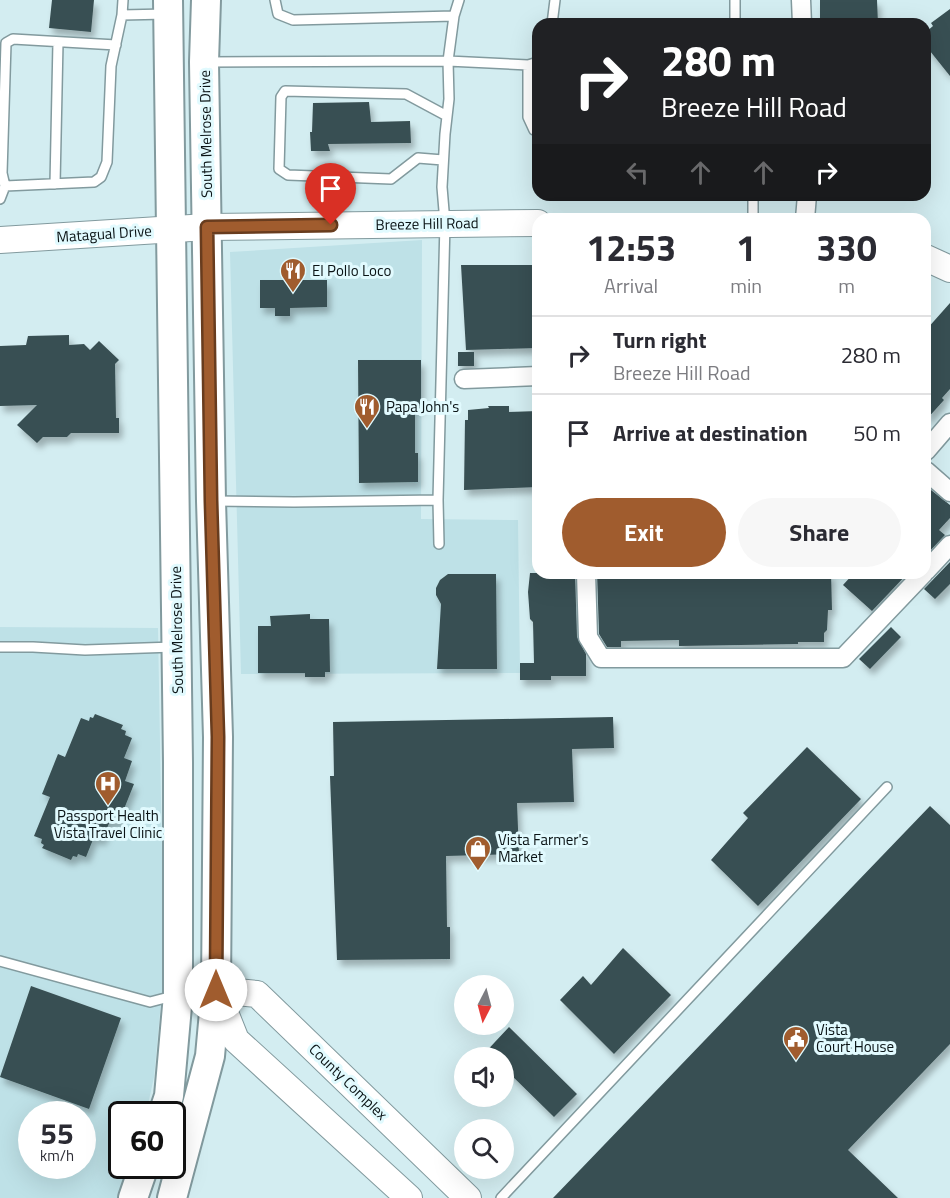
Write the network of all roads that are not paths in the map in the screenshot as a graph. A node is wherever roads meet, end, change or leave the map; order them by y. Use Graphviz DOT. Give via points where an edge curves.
graph roads {
  1 [pos="123,0"];
  2 [pos="206,0"];
  3 [pos="275,0"];
  4 [pos="459,0"];
  5 [pos="555,0"];
  6 [pos="735,0"];
  7 [pos="801,0"];
  8 [pos="168,7"];
  9 [pos="122,15"];
  10 [pos="454,16"];
  11 [pos="553,18"];
  12 [pos="735,18"];
  13 [pos="802,18"];
  14 [pos="58,42"];
  15 [pos="116,45"];
  16 [pos="448,61"];
  17 [pos="204,62"];
  18 [pos="532,64"];
  19 [pos="528,65"];
  20 [pos="447,116"];
  21 [pos="532,126"];
  22 [pos="443,160"];
  23 [pos="55,184"];
  24 [pos="5,186"];
  25 [pos="0,199"];
  26 [pos="445,223"];
  27 [pos="532,223"];
  28 [pos="207,227"];
  29 [pos="172,229"];
  30 [pos="0,240"];
  31 [pos="931,260"];
  32 [pos="950,268"];
  33 [pos="532,376"];
  34 [pos="464,379"];
  35 [pos="950,423"];
  36 [pos="931,445"];
  37 [pos="931,475"];
  38 [pos="950,492"];
  39 [pos="438,500"];
  40 [pos="211,501"];
  41 [pos="439,544"];
  42 [pos="950,545"];
  43 [pos="931,566"];
  44 [pos="586,579"];
  45 [pos="918,579"];
  46 [pos="0,647"];
  47 [pos="177,647"];
  48 [pos="887,787"];
  49 [pos="0,961"];
  50 [pos="216,990"];
  51 [pos="178,995"];
  52 [pos="167,1101"];
  53 [pos="140,1179"];
  54 [pos="133,1198"];
  55 [pos="172,1198"];
  56 [pos="410,1198"];
  57 [pos="468,1198"];
  58 [pos="501,1198"];
  1 -- 9 [label="lane"];
  2 -- 17 [label="main road, South Melrose Drive"];
  3 -- 10 [label="lane" via="278,14 293,20"];
  4 -- 10 [label="lane"];
  5 -- 11 [label="lane"];
  6 -- 12 [label="lane"];
  7 -- 13 [label="street"];
  8 -- 9 [label="lane"];
  8 -- 29 [label="main road, South Melrose Drive"];
  9 -- 15 [label="lane"];
  10 -- 16 [label="lane"];
  14 -- 15 [label="lane"];
  14 -- 23 [label="lane"];
  14 -- 24 [label="lane" via="13,39 6,43 2,173"];
  15 -- 23 [label="lane" via="111,66 107,162 101,177 94,182"];
  16 -- 17 [label="lane"];
  16 -- 19 [label="lane"];
  16 -- 20 [label="lane"];
  17 -- 28 [label="main road, South Melrose Drive"];
  18 -- 19 [label="lane"];
  19 -- 21 [label="lane" via="528,117"];
  20 -- 22 [label="lane"];
  20 -- 22 [label="lane" via="406,94 285,91 281,97 279,168 288,175 391,179 418,158"];
  22 -- 26 [label="lane"];
  23 -- 24 [label="lane"];
  24 -- 25 [label="lane"];
  26 -- 27 [label="street, Breeze Hill Road"];
  26 -- 28 [label="street, Breeze Hill Road"];
  26 -- 39 [label="lane"];
  28 -- 29 [label="street, Matagual Drive"];
  28 -- 40 [label="main road, South Melrose Drive"];
  29 -- 30 [label="street, Matagual Drive"];
  29 -- 47 [label="main road, South Melrose Drive"];
  31 -- 32 [label="street"];
  33 -- 34 [label="street"];
  35 -- 36 [label="street"];
  37 -- 38 [label="street"];
  39 -- 40 [label="lane"];
  39 -- 41 [label="lane"];
  40 -- 50 [label="main road, South Melrose Drive" via="218,737"];
  42 -- 43 [label="street"];
  44 -- 45 [label="street" via="588,637 601,658 843,658"];
  46 -- 47 [label="lane"];
  47 -- 51 [label="main road, South Melrose Drive"];
  48 -- 58 [label="lane"];
  49 -- 51 [label="lane" via="150,1002"];
  50 -- 51 [label="street, County Complex"];
  50 -- 55 [label="main road, South Melrose Drive" via="210,1056"];
  50 -- 56 [label="street" via="236,1040"];
  50 -- 57 [label="street, County Complex" via="257,994"];
  51 -- 52 [label="main road, South Melrose Drive"];
  53 -- 54 [label="main road"];
}
